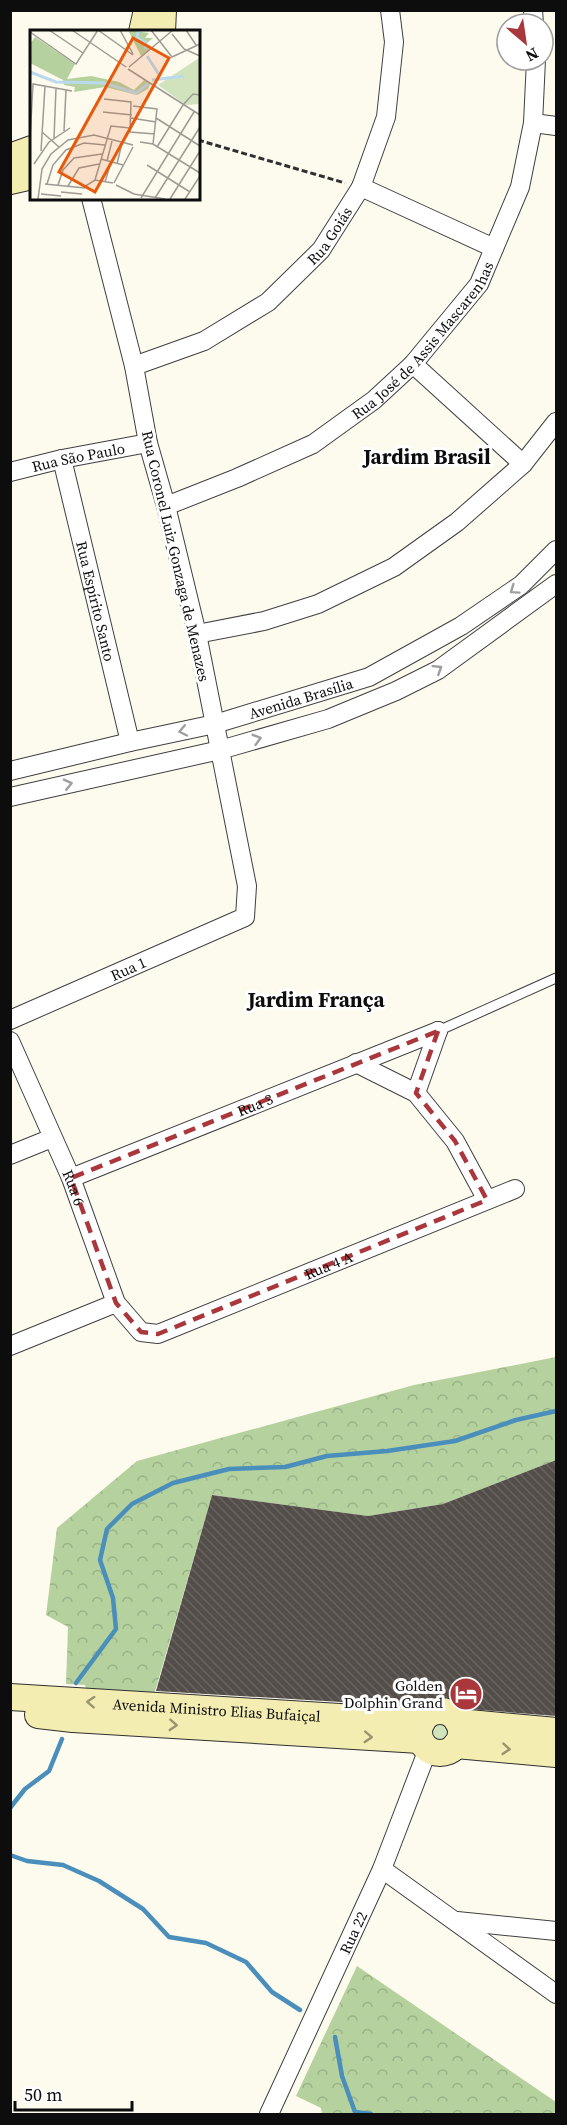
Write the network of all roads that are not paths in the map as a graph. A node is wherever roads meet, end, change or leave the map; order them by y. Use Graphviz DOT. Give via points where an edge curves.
graph roads {
  1 [pos="147,10"];
  2 [pos="163,10"];
  3 [pos="390,10"];
  4 [pos="142,30"];
  5 [pos="162,30"];
  6 [pos="535,72"];
  7 [pos="533,123"];
  8 [pos="556,126"];
  9 [pos="30,150"];
  10 [pos="10,157"];
  11 [pos="30,176"];
  12 [pos="10,181"];
  13 [pos="361,188"];
  14 [pos="92,200"];
  15 [pos="494,248"];
  16 [pos="413,364"];
  17 [pos="134,366"];
  18 [pos="556,422"];
  19 [pos="148,443"];
  20 [pos="62,459"];
  21 [pos="523,464"];
  22 [pos="10,472"];
  23 [pos="166,506"];
  24 [pos="556,550"];
  25 [pos="556,585"];
  26 [pos="196,634"];
  27 [pos="215,724"];
  28 [pos="130,742"];
  29 [pos="220,750"];
  30 [pos="10,771"];
  31 [pos="10,797"];
  32 [pos="245,916"];
  33 [pos="556,978"];
  34 [pos="10,1020"];
  35 [pos="438,1031"];
  36 [pos="10,1041"];
  37 [pos="356,1063"];
  38 [pos="416,1094"];
  39 [pos="52,1138"];
  40 [pos="10,1155"];
  41 [pos="71,1178"];
  42 [pos="515,1190"];
  43 [pos="487,1200"];
  44 [pos="116,1303"];
  45 [pos="141,1332"];
  46 [pos="10,1346"];
  47 [pos="10,1697"];
  48 [pos="10,1713"];
  49 [pos="556,1731"];
  50 [pos="457,1733"];
  51 [pos="423,1737"];
  52 [pos="556,1754"];
  53 [pos="382,1869"];
  54 [pos="456,1921"];
  55 [pos="556,1930"];
  56 [pos="556,1994"];
  57 [pos="269,2115"];
  1 -- 4 [label="main road"];
  2 -- 5 [label="main road"];
  3 -- 13 [label="street, Rua Goiás" via="394,42 386,117"];
  6 -- 7 [label="street, Rua José de Assis Mascarenhas"];
  7 -- 8 [label="street"];
  7 -- 15 [label="street, Rua José de Assis Mascarenhas" via="520,186"];
  9 -- 10 [label="main road"];
  11 -- 12 [label="main road"];
  13 -- 15 [label="street"];
  13 -- 17 [label="street, Rua Goiás" via="321,250 268,302 204,341"];
  14 -- 17 [label="street, Rua Coronel Luiz Gonzaga de Menazes"];
  15 -- 16 [label="street, Rua José de Assis Mascarenhas" via="479,284"];
  16 -- 21 [label="street"];
  16 -- 23 [label="street, Rua José de Assis Mascarenhas" via="374,400 313,444"];
  17 -- 19 [label="street, Rua Coronel Luiz Gonzaga de Menazes"];
  18 -- 21 [label="street"];
  19 -- 20 [label="street, Rua São Paulo"];
  19 -- 23 [label="street, Rua Coronel Luiz Gonzaga de Menazes"];
  20 -- 22 [label="street, Rua São Paulo"];
  20 -- 28 [label="street, Rua Espírito Santo"];
  21 -- 26 [label="street" via="458,522 394,567 318,604 264,621"];
  23 -- 26 [label="street, Rua Coronel Luiz Gonzaga de Menazes"];
  24 -- 27 [label="street, Avenida Brasília, one-way" via="521,585 478,615 369,677"];
  29 -- 25 [label="street, Avenida Brasília, one-way" via="328,719 396,691 438,670"];
  26 -- 27 [label="street, Rua Coronel Luiz Gonzaga de Menazes"];
  27 -- 28 [label="street, Avenida Brasília, one-way"];
  27 -- 29 [label="street, Rua Coronel Luiz Gonzaga de Menazes"];
  28 -- 30 [label="street, Avenida Brasília"];
  31 -- 29 [label="street, Avenida Brasília, one-way"];
  29 -- 32 [label="street, Rua Coronel Luiz Gonzaga de Menazes" via="247,886"];
  32 -- 34 [label="street, Rua 1"];
  33 -- 35 [label="lane"];
  35 -- 37 [label="street, Rua 3"];
  35 -- 38 [label="street"];
  36 -- 39 [label="street, Rua 6"];
  37 -- 38 [label="street"];
  37 -- 41 [label="street, Rua 3"];
  38 -- 43 [label="street" via="455,1141"];
  39 -- 40 [label="street"];
  39 -- 41 [label="street, Rua 6"];
  41 -- 44 [label="street, Rua 6"];
  42 -- 43 [label="street, Rua 4 A"];
  43 -- 45 [label="street, Rua 4 A" via="158,1334"];
  44 -- 45 [label="street, Rua 6"];
  44 -- 46 [label="street"];
  51 -- 47 [label="main road, Avenida Ministro Elias Bufaiçal, one-way"];
  48 -- 51 [label="main road, Avenida Ministro Elias Bufaiçal, one-way"];
  49 -- 50 [label="main road"];
  50 -- 51 [label="main road" via="446,1752 440,1752"];
  50 -- 51 [label="main road" via="454,1717 443,1711 431,1713"];
  50 -- 52 [label="main road, one-way"];
  51 -- 53 [label="street, Rua 22"];
  53 -- 54 [label="street"];
  53 -- 57 [label="street, Rua 22"];
  54 -- 55 [label="street"];
  54 -- 56 [label="street"];
}
